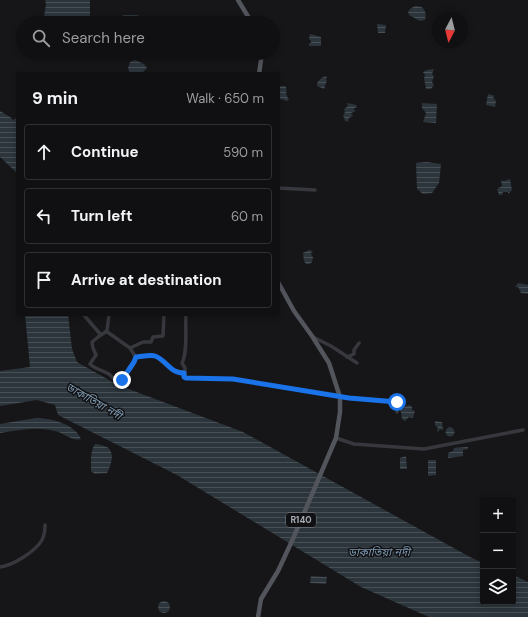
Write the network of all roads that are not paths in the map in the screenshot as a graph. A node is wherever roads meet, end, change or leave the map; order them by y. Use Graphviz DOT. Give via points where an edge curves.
graph roads {
  1 [pos="238,0"];
  2 [pos="248,16"];
  3 [pos="261,60"];
  4 [pos="259,72"];
  5 [pos="280,188"];
  6 [pos="315,190"];
  7 [pos="280,286"];
  8 [pos="85,316"];
  9 [pos="108,316"];
  10 [pos="164,316"];
  11 [pos="186,316"];
  12 [pos="106,331"];
  13 [pos="101,335"];
  14 [pos="312,336"];
  15 [pos="359,343"];
  16 [pos="130,348"];
  17 [pos="136,357"];
  18 [pos="347,357"];
  19 [pos="357,363"];
  20 [pos="184,373"];
  21 [pos="340,397"];
  22 [pos="397,402"];
  23 [pos="402,402"];
  24 [pos="397,412"];
  25 [pos="523,430"];
  26 [pos="336,438"];
  27 [pos="45,525"];
  28 [pos="0,568"];
  29 [pos="258,617"];
  1 -- 2 [label="main road"];
  3 -- 4 [label="main road"];
  5 -- 6 [label="street"];
  7 -- 14 [label="main road, R140"];
  8 -- 13 [label="street"];
  9 -- 12 [label="street"];
  10 -- 16 [label="street" via="163,336 153,337 151,342 143,342"];
  11 -- 20 [label="street" via="182,362"];
  12 -- 13 [label="street"];
  12 -- 16 [label="street"];
  13 -- 17 [label="street" via="92,342 96,355 90,362 91,366 120,382"];
  14 -- 18 [label="street"];
  14 -- 21 [label="main road, R140" via="329,363"];
  15 -- 18 [label="street" via="354,354"];
  16 -- 17 [label="street"];
  17 -- 20 [label="street" via="154,355 172,370"];
  18 -- 19 [label="street"];
  20 -- 21 [label="street" via="186,378 233,379"];
  21 -- 22 [label="street"];
  21 -- 26 [label="main road, R140"];
  22 -- 23 [label="street"];
  22 -- 24 [label="street"];
  25 -- 26 [label="street" via="424,449 354,444"];
  26 -- 29 [label="main road, R140" via="292,541 261,599"];
  27 -- 28 [label="street" via="41,541 25,557"];
}
